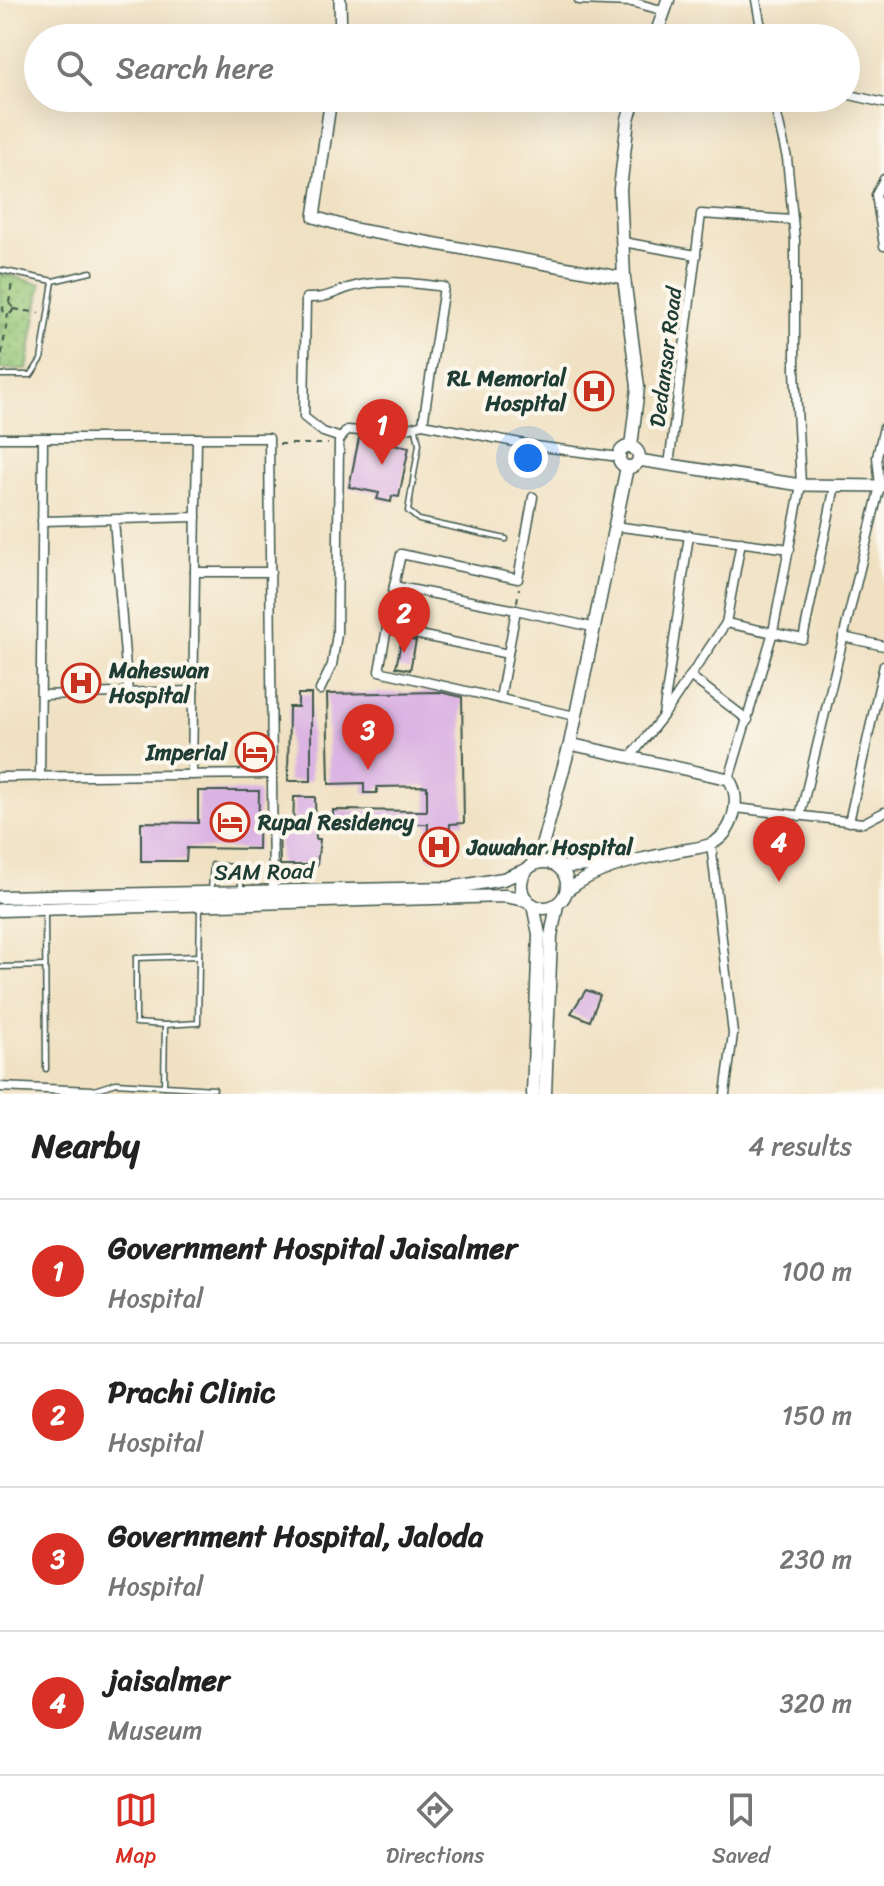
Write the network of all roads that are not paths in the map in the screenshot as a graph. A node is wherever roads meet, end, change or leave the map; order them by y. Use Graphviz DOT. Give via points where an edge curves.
graph roads {
  1 [pos="340,0"];
  2 [pos="579,0"];
  3 [pos="756,0"];
  4 [pos="666,5"];
  5 [pos="341,24"];
  6 [pos="660,24"];
  7 [pos="760,24"];
  8 [pos="860,97"];
  9 [pos="884,103"];
  10 [pos="329,112"];
  11 [pos="630,112"];
  12 [pos="776,112"];
  13 [pos="884,179"];
  14 [pos="793,220"];
  15 [pos="623,242"];
  16 [pos="884,246"];
  17 [pos="696,255"];
  18 [pos="0,270"];
  19 [pos="91,272"];
  20 [pos="624,278"];
  21 [pos="53,281"];
  22 [pos="0,375"];
  23 [pos="419,426"];
  24 [pos="884,427"];
  25 [pos="0,438"];
  26 [pos="43,438"];
  27 [pos="197,438"];
  28 [pos="340,441"];
  29 [pos="628,461"];
  30 [pos="669,465"];
  31 [pos="801,485"];
  32 [pos="835,486"];
  33 [pos="882,486"];
  34 [pos="533,497"];
  35 [pos="196,517"];
  36 [pos="114,520"];
  37 [pos="42,521"];
  38 [pos="614,526"];
  39 [pos="689,535"];
  40 [pos="506,539"];
  41 [pos="741,542"];
  42 [pos="790,549"];
  43 [pos="195,572"];
  44 [pos="271,572"];
  45 [pos="394,586"];
  46 [pos="516,610"];
  47 [pos="726,623"];
  48 [pos="592,627"];
  49 [pos="387,628"];
  50 [pos="773,632"];
  51 [pos="843,637"];
  52 [pos="884,646"];
  53 [pos="508,654"];
  54 [pos="884,665"];
  55 [pos="690,676"];
  56 [pos="320,690"];
  57 [pos="193,691"];
  58 [pos="128,693"];
  59 [pos="41,695"];
  60 [pos="500,699"];
  61 [pos="575,716"];
  62 [pos="663,716"];
  63 [pos="748,720"];
  64 [pos="570,744"];
  65 [pos="632,755"];
  66 [pos="272,774"];
  67 [pos="192,775"];
  68 [pos="0,777"];
  69 [pos="40,777"];
  70 [pos="729,779"];
  71 [pos="736,808"];
  72 [pos="884,812"];
  73 [pos="800,816"];
  74 [pos="849,822"];
  75 [pos="711,844"];
  76 [pos="542,846"];
  77 [pos="621,864"];
  78 [pos="529,867"];
  79 [pos="561,867"];
  80 [pos="568,890"];
  81 [pos="273,891"];
  82 [pos="241,892"];
  83 [pos="211,893"];
  84 [pos="0,897"];
  85 [pos="530,903"];
  86 [pos="557,905"];
  87 [pos="200,906"];
  88 [pos="45,909"];
  89 [pos="0,910"];
  90 [pos="199,956"];
  91 [pos="45,966"];
  92 [pos="0,967"];
  93 [pos="165,1025"];
  94 [pos="46,1069"];
  95 [pos="164,1086"];
  96 [pos="0,1087"];
  97 [pos="214,1089"];
  98 [pos="91,1092"];
  99 [pos="533,1094"];
  100 [pos="545,1094"];
  101 [pos="725,1094"];
  1 -- 5 [label="street"];
  2 -- 4 [label="street"];
  3 -- 7 [label="street"];
  4 -- 6 [label="main road"];
  8 -- 9 [label="street"];
  10 -- 20 [label="street" via="314,217 354,229"];
  11 -- 15 [label="main road" via="620,189"];
  12 -- 14 [label="street"];
  13 -- 16 [label="street" via="876,195"];
  14 -- 17 [label="street, Dedansar Road" via="701,214"];
  14 -- 31 [label="street"];
  15 -- 17 [label="street"];
  15 -- 20 [label="main road"];
  17 -- 30 [label="street, Dedansar Road"];
  18 -- 21 [label="lane"];
  19 -- 21 [label="lane"];
  20 -- 29 [label="main road" via="638,387 631,447 623,450"];
  21 -- 22 [label="lane" via="41,360 31,375"];
  23 -- 28 [label="street" via="389,433 347,430"];
  23 -- 28 [label="street" via="444,287 413,283 348,288 327,299 306,298 304,417"];
  23 -- 29 [label="street"];
  23 -- 40 [label="lane" via="408,511 419,520"];
  24 -- 33 [label="street" via="877,457"];
  25 -- 26 [label="street"];
  26 -- 27 [label="street"];
  26 -- 37 [label="street"];
  27 -- 35 [label="street"];
  27 -- 44 [label="street" via="269,438"];
  28 -- 56 [label="street" via="337,634 332,665"];
  29 -- 30 [label="street"];
  29 -- 38 [label="main road"];
  30 -- 31 [label="street"];
  31 -- 32 [label="street"];
  31 -- 42 [label="street"];
  32 -- 33 [label="street"];
  32 -- 50 [label="street" via="803,639"];
  33 -- 51 [label="street"];
  34 -- 45 [label="street" via="518,579 401,554"];
  35 -- 36 [label="street"];
  35 -- 43 [label="street"];
  36 -- 37 [label="street"];
  36 -- 58 [label="street"];
  37 -- 59 [label="street"];
  38 -- 39 [label="street"];
  38 -- 48 [label="main road"];
  39 -- 41 [label="street"];
  39 -- 62 [label="street"];
  41 -- 42 [label="street"];
  41 -- 47 [label="street"];
  42 -- 50 [label="street"];
  43 -- 44 [label="street"];
  43 -- 57 [label="street"];
  44 -- 66 [label="street"];
  45 -- 46 [label="street"];
  45 -- 49 [label="street"];
  46 -- 48 [label="street"];
  46 -- 53 [label="street"];
  47 -- 50 [label="street"];
  47 -- 55 [label="street"];
  48 -- 61 [label="main road"];
  49 -- 53 [label="street"];
  49 -- 60 [label="street" via="379,671"];
  50 -- 63 [label="street"];
  51 -- 52 [label="street"];
  51 -- 73 [label="street"];
  53 -- 60 [label="street"];
  54 -- 74 [label="street"];
  55 -- 62 [label="street"];
  55 -- 63 [label="street"];
  57 -- 58 [label="street"];
  57 -- 67 [label="street"];
  58 -- 59 [label="street"];
  59 -- 69 [label="street"];
  60 -- 61 [label="street"];
  61 -- 64 [label="main road"];
  62 -- 65 [label="street"];
  63 -- 70 [label="street"];
  64 -- 65 [label="street"];
  64 -- 76 [label="main road"];
  65 -- 70 [label="street"];
  66 -- 67 [label="street"];
  66 -- 81 [label="street"];
  67 -- 69 [label="street"];
  68 -- 69 [label="street"];
  70 -- 71 [label="street"];
  71 -- 73 [label="street"];
  71 -- 75 [label="street"];
  72 -- 74 [label="street" via="863,823"];
  73 -- 74 [label="street"];
  75 -- 77 [label="street"];
  75 -- 101 [label="street" via="733,1034"];
  76 -- 78 [label="main road"];
  76 -- 79 [label="main road" via="547,858"];
  77 -- 79 [label="street"];
  77 -- 80 [label="street"];
  78 -- 79 [label="main road" via="547,861"];
  78 -- 81 [label="main road, SAM Road" via="503,879 450,888"];
  78 -- 85 [label="main road" via="521,882"];
  79 -- 80 [label="main road"];
  80 -- 86 [label="main road"];
  81 -- 82 [label="main road, SAM Road"];
  82 -- 83 [label="main road, SAM Road"];
  82 -- 83 [label="lane" via="241,868 213,865"];
  83 -- 84 [label="main road, SAM Road"];
  85 -- 86 [label="main road"];
  85 -- 87 [label="main road" via="505,896"];
  85 -- 99 [label="main road" via="539,934"];
  86 -- 100 [label="main road" via="551,936"];
  87 -- 88 [label="main road"];
  87 -- 90 [label="lane"];
  88 -- 89 [label="main road"];
  88 -- 91 [label="lane"];
  90 -- 93 [label="lane" via="198,1023"];
  90 -- 93 [label="lane" via="136,958 136,1023"];
  91 -- 92 [label="lane"];
  91 -- 94 [label="lane"];
  93 -- 95 [label="lane"];
  95 -- 97 [label="lane"];
  95 -- 98 [label="lane" via="116,1083"];
  96 -- 98 [label="street"];
}
